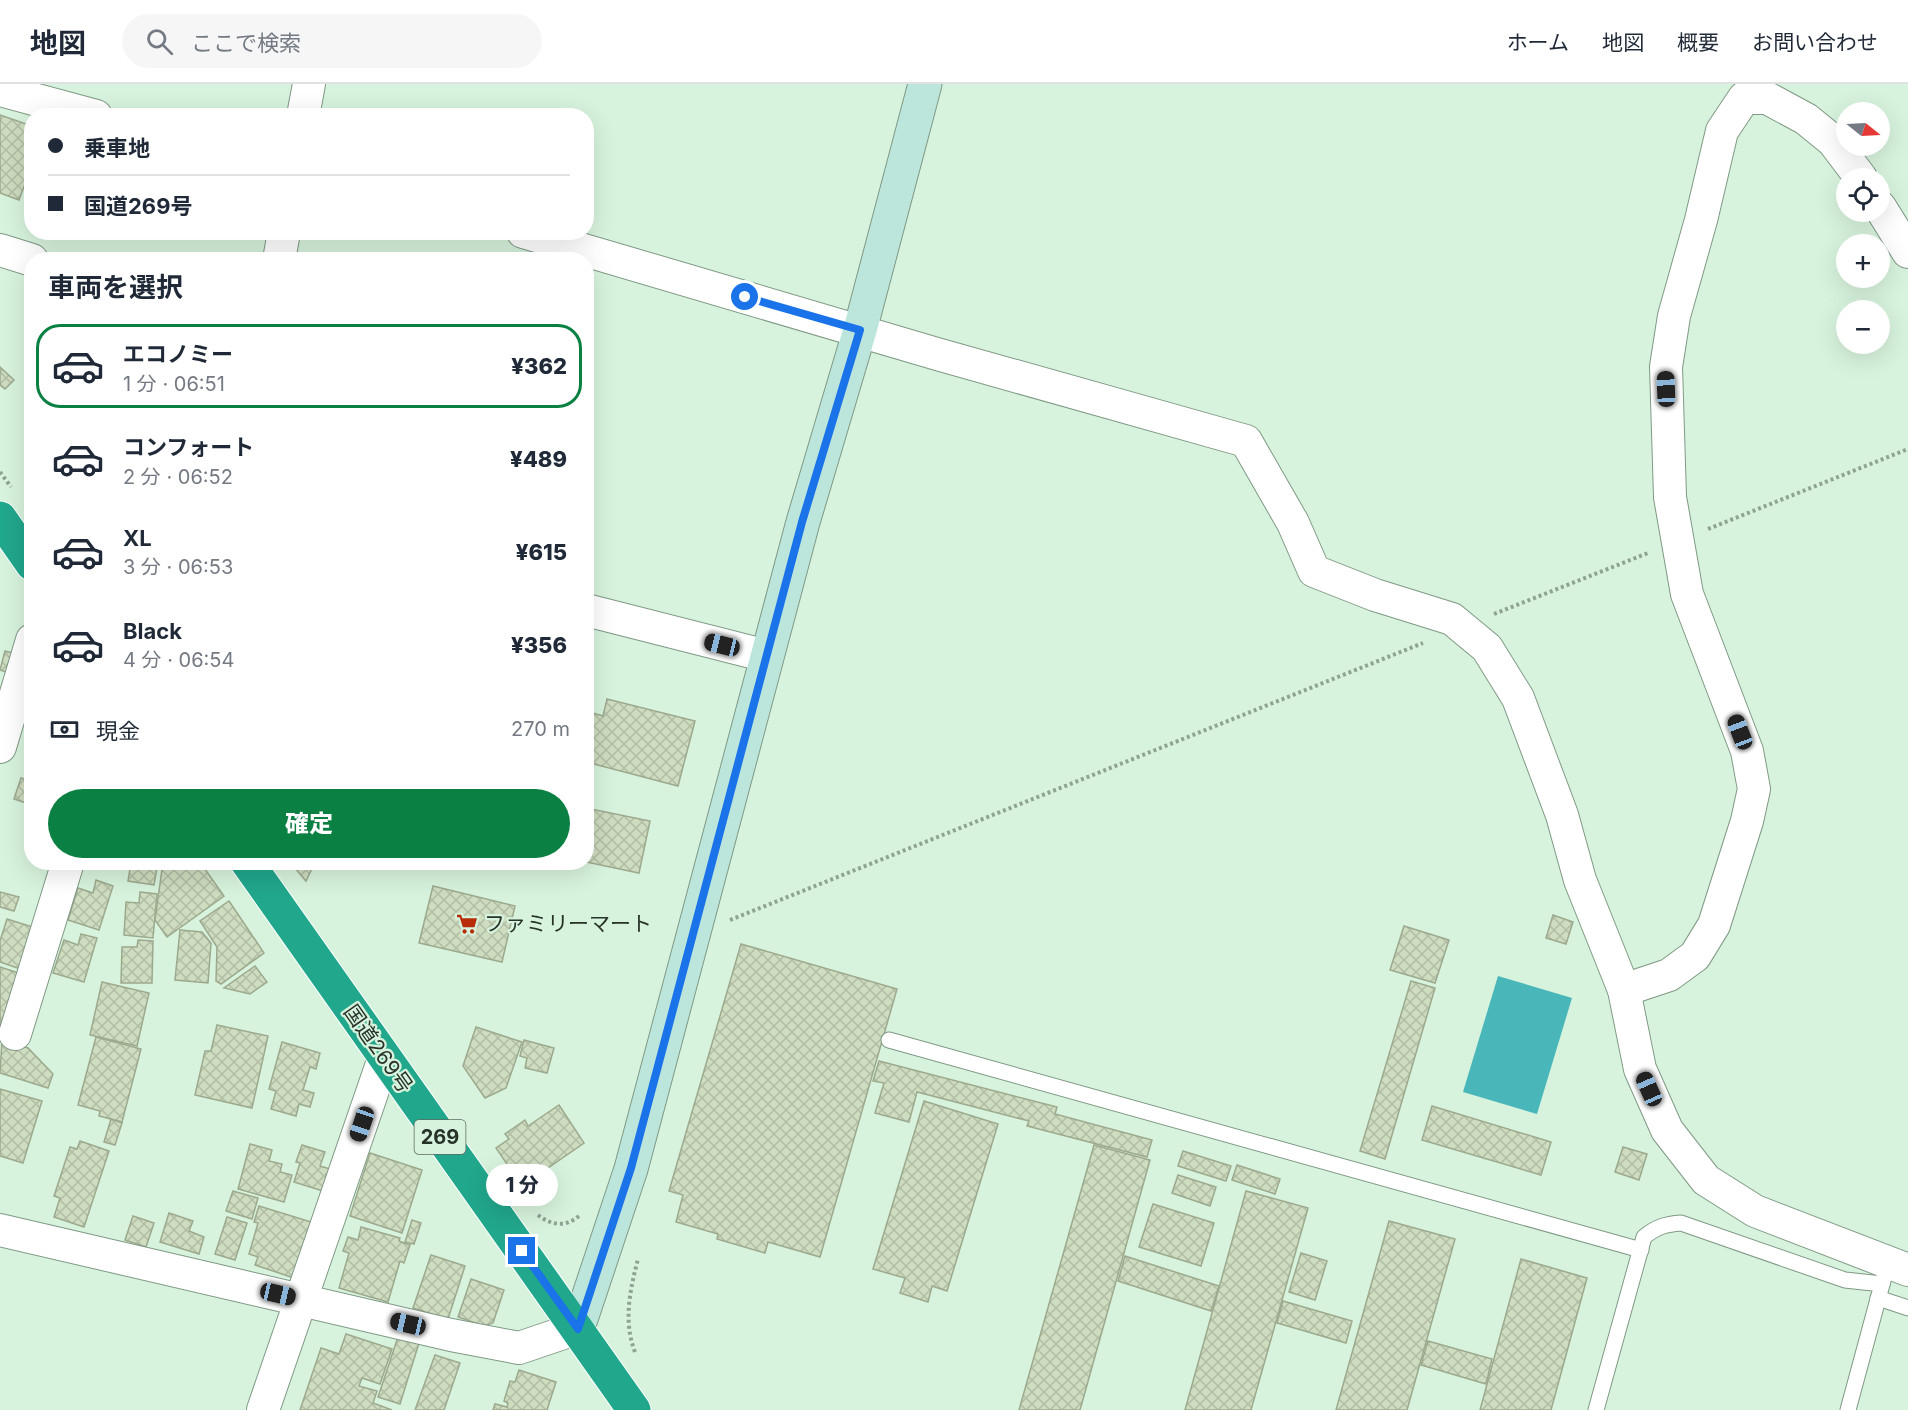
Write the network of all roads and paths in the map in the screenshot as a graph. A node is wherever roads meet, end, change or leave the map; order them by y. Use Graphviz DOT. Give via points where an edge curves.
graph roads {
  1 [pos="309,84"];
  2 [pos="925,84"];
  3 [pos="0,90"];
  4 [pos="66,108"];
  5 [pos="304,108"];
  6 [pos="1853,168"];
  7 [pos="1889,222"];
  8 [pos="551,240"];
  9 [pos="0,250"];
  10 [pos="592,252"];
  11 [pos="1908,252"];
  12 [pos="594,253"];
  13 [pos="24,258"];
  14 [pos="860,330"];
  15 [pos="1908,449"];
  16 [pos="0,518"];
  17 [pos="1697,533"];
  18 [pos="1652,551"];
  19 [pos="24,552"];
  20 [pos="594,612"];
  21 [pos="1486,618"];
  22 [pos="1430,640"];
  23 [pos="767,656"];
  24 [pos="24,667"];
  25 [pos="0,747"];
  26 [pos="66,870"];
  27 [pos="253,870"];
  28 [pos="727,931"];
  29 [pos="1624,990"];
  30 [pos="15,1034"];
  31 [pos="889,1040"];
  32 [pos="384,1059"];
  33 [pos="536,1214"];
  34 [pos="582,1214"];
  35 [pos="0,1230"];
  36 [pos="1641,1250"];
  37 [pos="638,1257"];
  38 [pos="1889,1279"];
  39 [pos="301,1299"];
  40 [pos="1908,1308"];
  41 [pos="578,1329"];
  42 [pos="638,1357"];
  43 [pos="263,1410"];
  44 [pos="634,1410"];
  45 [pos="1596,1410"];
  46 [pos="1848,1410"];
  1 -- 5 [label="street"];
  2 -- 14 [label="street"];
  3 -- 4 [label="street"];
  6 -- 29 [label="street" via="1833,141 1806,118 1767,98 1744,98 1722,131 1674,316 1666,367 1670,497 1687,594 1748,751 1754,789 1714,925 1695,956 1669,975"];
  7 -- 11 [label="street"];
  8 -- 10 [label="street"];
  9 -- 13 [label="street"];
  12 -- 14 [label="street"];
  14 -- 23 [label="street" via="802,522"];
  14 -- 29 [label="street" via="1246,441 1293,523 1314,570 1375,595 1452,619 1487,648 1518,698 1562,814 1580,880"];
  15 -- 17 [label="path"];
  16 -- 19 [label="highway"];
  18 -- 21 [label="path"];
  20 -- 23 [label="street"];
  22 -- 28 [label="path" via="730,920"];
  23 -- 41 [label="street" via="631,1168"];
  24 -- 25 [label="street"];
  26 -- 30 [label="street"];
  27 -- 32 [label="highway, 国道269号 / 269"];
  29 -- 38 [label="street" via="1640,1069 1667,1130 1706,1180 1755,1211"];
  31 -- 36 [label="lane"];
  32 -- 39 [label="street"];
  32 -- 41 [label="highway, 国道269号 / 269"];
  33 -- 34 [label="path" via="558,1225 570,1223"];
  35 -- 39 [label="street"];
  36 -- 38 [label="lane" via="1644,1237 1654,1229 1681,1223 1845,1280"];
  36 -- 45 [label="lane"];
  37 -- 42 [label="path" via="628,1314"];
  38 -- 40 [label="lane"];
  38 -- 46 [label="lane"];
  39 -- 41 [label="street" via="519,1348"];
  39 -- 43 [label="street"];
  41 -- 44 [label="highway, 国道269号 / 269"];
}
